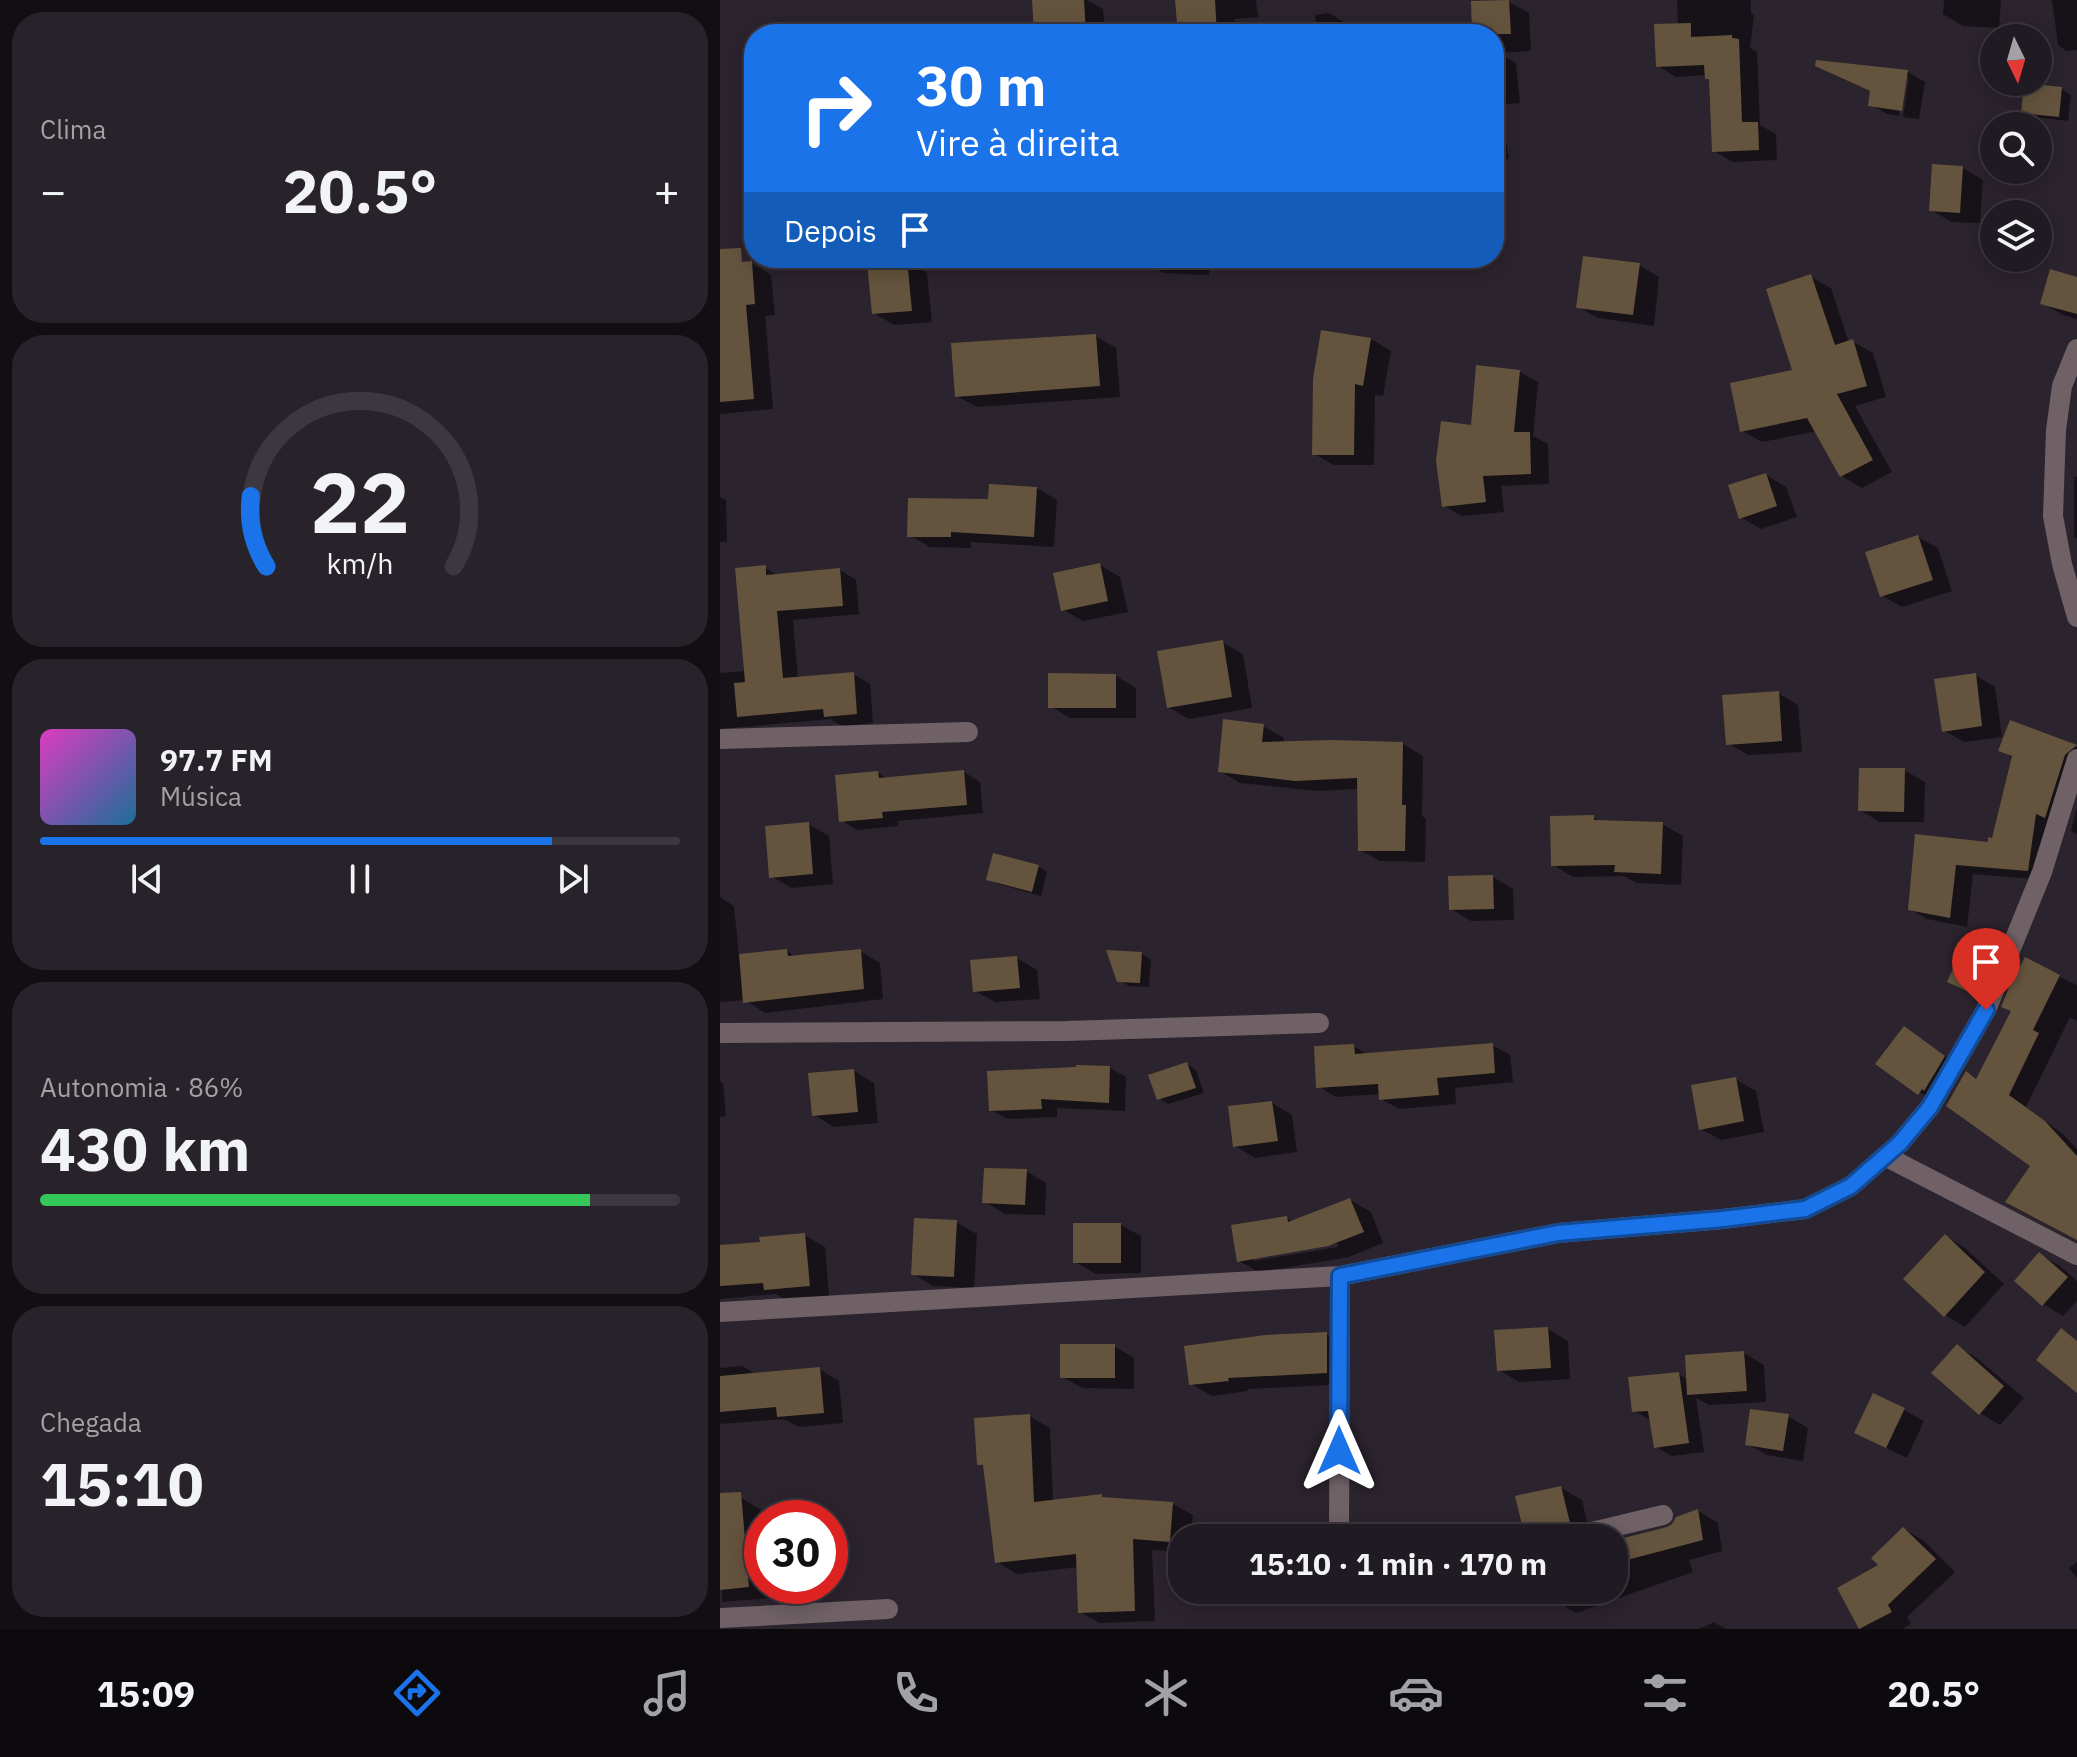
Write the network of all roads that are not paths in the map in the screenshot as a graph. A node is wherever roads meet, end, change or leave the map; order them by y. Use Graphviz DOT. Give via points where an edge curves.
graph roads {
  1 [pos="2077,349"];
  2 [pos="2077,617"];
  3 [pos="968,732"];
  4 [pos="720,739"];
  5 [pos="2077,759"];
  6 [pos="1319,1023"];
  7 [pos="720,1033"];
  8 [pos="1885,1156"];
  9 [pos="2077,1255"];
  10 [pos="1340,1276"];
  11 [pos="720,1312"];
  12 [pos="1663,1515"];
  13 [pos="1339,1524"];
  14 [pos="1625,1524"];
  15 [pos="888,1609"];
  16 [pos="720,1618"];
  1 -- 2 [label="street" via="2062,386 2053,516"];
  3 -- 4 [label="street"];
  5 -- 8 [label="street" via="2042,872 1986,1010 1930,1107"];
  6 -- 7 [label="street"];
  8 -- 9 [label="street"];
  8 -- 10 [label="street" via="1851,1186 1805,1209 1558,1233"];
  10 -- 11 [label="street"];
  10 -- 13 [label="street"];
  12 -- 14 [label="street"];
  15 -- 16 [label="street"];
}
